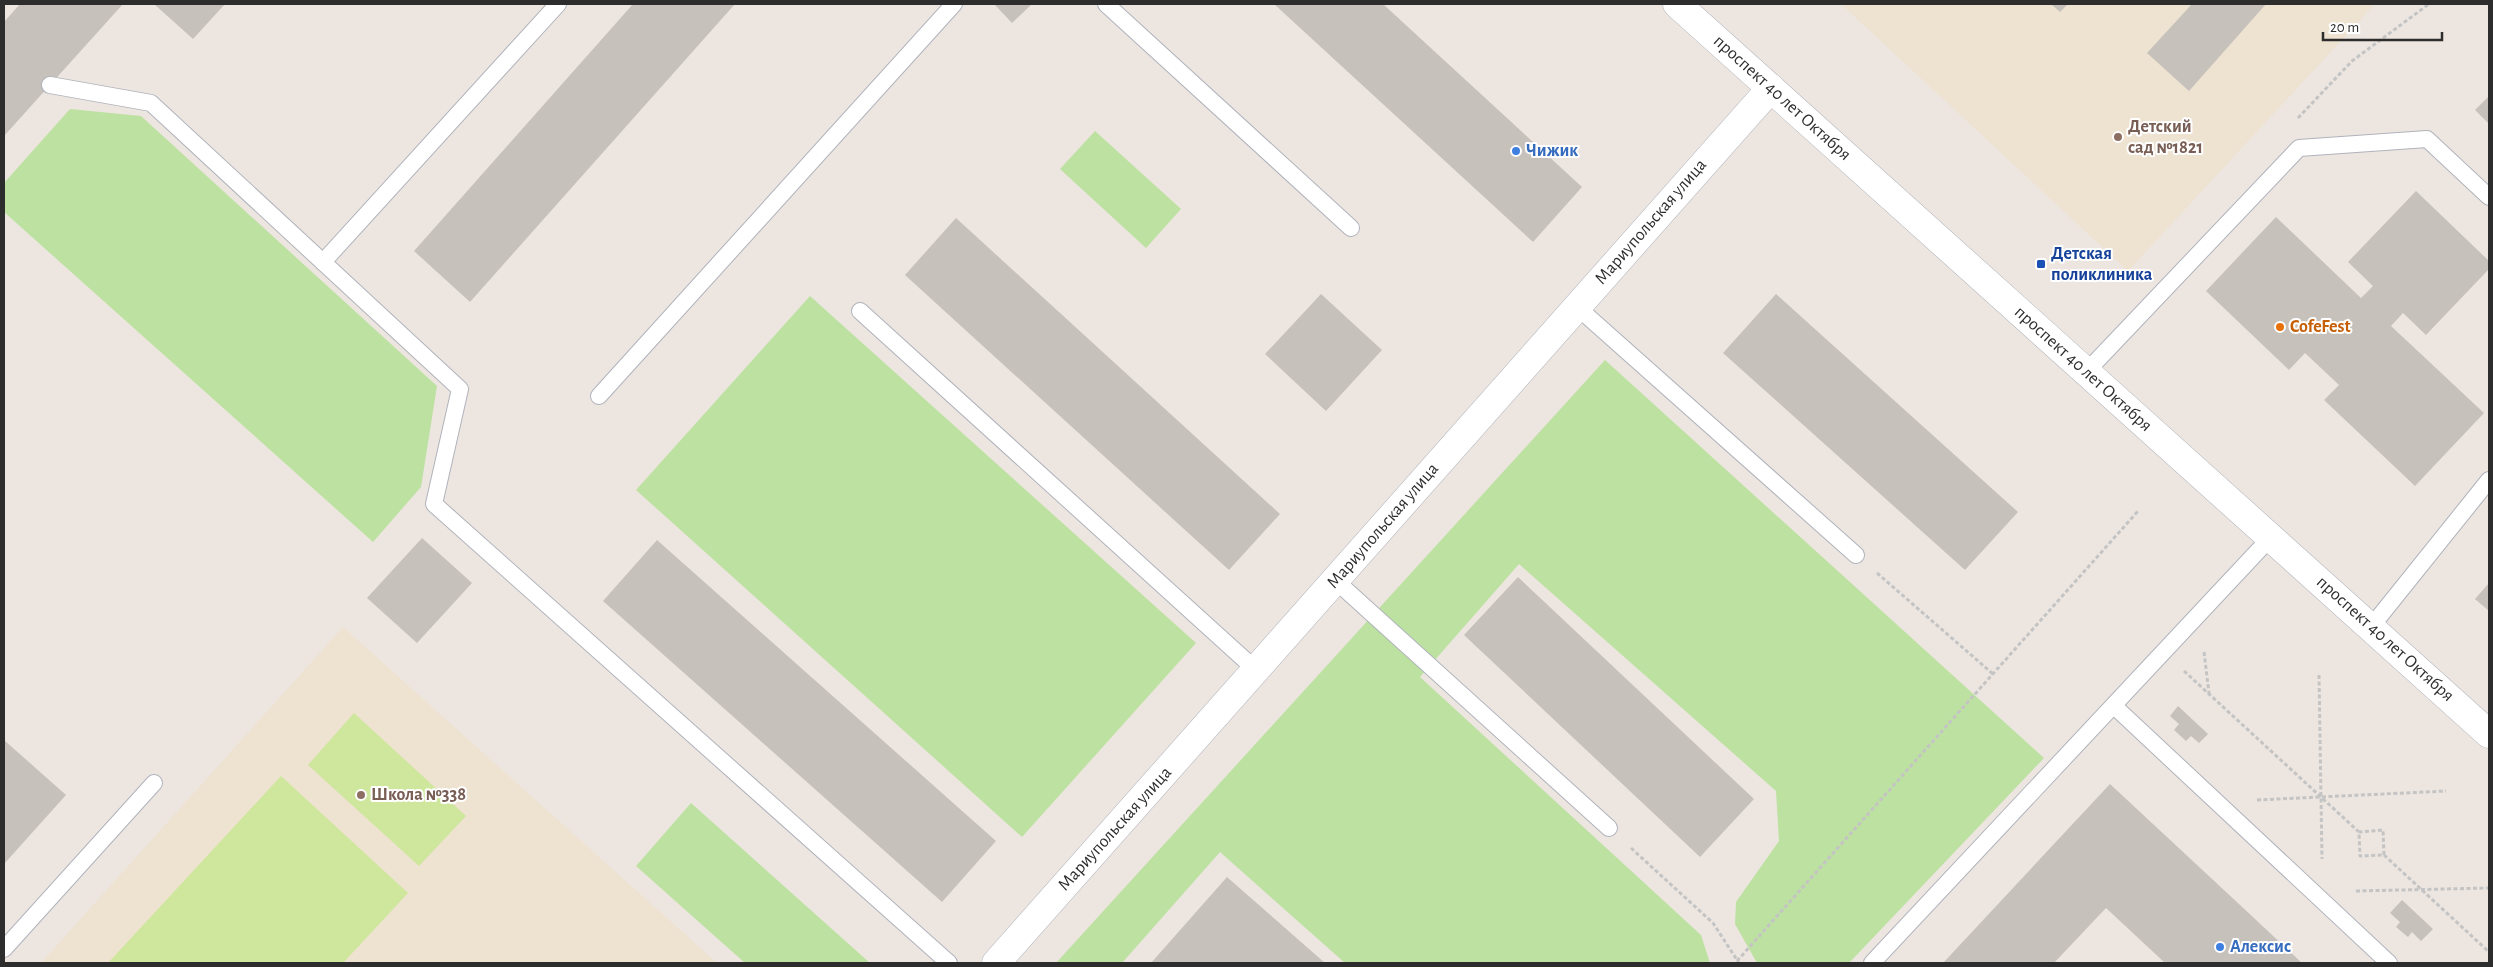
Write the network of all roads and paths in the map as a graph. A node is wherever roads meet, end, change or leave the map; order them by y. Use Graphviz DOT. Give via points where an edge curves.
graph roads {
  1 [pos="558,4"];
  2 [pos="954,4"];
  3 [pos="1106,4"];
  4 [pos="1677,4"];
  5 [pos="50,85"];
  6 [pos="1771,88"];
  7 [pos="2489,197"];
  8 [pos="1351,228"];
  9 [pos="323,262"];
  10 [pos="1576,306"];
  11 [pos="860,311"];
  12 [pos="2087,371"];
  13 [pos="599,396"];
  14 [pos="2489,480"];
  15 [pos="2139,510"];
  16 [pos="2272,536"];
  17 [pos="1856,555"];
  18 [pos="1336,581"];
  19 [pos="2372,627"];
  20 [pos="2164,652"];
  21 [pos="1256,670"];
  22 [pos="1993,674"];
  23 [pos="2319,675"];
  24 [pos="2114,706"];
  25 [pos="2489,734"];
  26 [pos="154,783"];
  27 [pos="2446,791"];
  28 [pos="2321,797"];
  29 [pos="2217,802"];
  30 [pos="1609,828"];
  31 [pos="2359,832"];
  32 [pos="2384,855"];
  33 [pos="2489,888"];
  34 [pos="2421,889"];
  35 [pos="2317,892"];
  36 [pos="4,949"];
  37 [pos="2489,952"];
  38 [pos="1738,962"];
  39 [pos="949,963"];
  40 [pos="996,963"];
  41 [pos="1872,963"];
  42 [pos="2389,963"];
  1 -- 9 [label="lane"];
  2 -- 13 [label="lane"];
  3 -- 8 [label="lane"];
  4 -- 6 [label="street, проспект 40 лет Октября"];
  5 -- 9 [label="lane" via="151,103"];
  6 -- 10 [label="street, Мариупольская улица"];
  6 -- 12 [label="street, проспект 40 лет Октября"];
  7 -- 12 [label="lane" via="2427,139 2299,148"];
  9 -- 39 [label="lane" via="460,390 434,504"];
  10 -- 17 [label="lane"];
  10 -- 18 [label="street, Мариупольская улица"];
  11 -- 21 [label="lane"];
  12 -- 16 [label="street, проспект 40 лет Октября"];
  14 -- 19 [label="lane"];
  15 -- 22 [label="path"];
  16 -- 19 [label="street, проспект 40 лет Октября"];
  16 -- 20 [label="lane"];
  17 -- 22 [label="path"];
  18 -- 21 [label="street, Мариупольская улица"];
  18 -- 30 [label="lane"];
  19 -- 25 [label="street, проспект 40 лет Октября"];
  20 -- 24 [label="lane"];
  20 -- 28 [label="path"];
  21 -- 40 [label="street, Мариупольская улица"];
  22 -- 38 [label="path"];
  23 -- 28 [label="path"];
  24 -- 29 [label="lane"];
  24 -- 41 [label="lane"];
  26 -- 36 [label="lane"];
  27 -- 28 [label="path"];
  28 -- 29 [label="path"];
  28 -- 31 [label="path"];
  28 -- 35 [label="path"];
  29 -- 35 [label="lane"];
  30 -- 38 [label="path" via="1713,923"];
  31 -- 32 [label="path" via="2360,856"];
  31 -- 32 [label="path" via="2383,830"];
  32 -- 34 [label="path"];
  33 -- 34 [label="path"];
  34 -- 35 [label="path"];
  34 -- 37 [label="path"];
  35 -- 42 [label="lane"];
}
